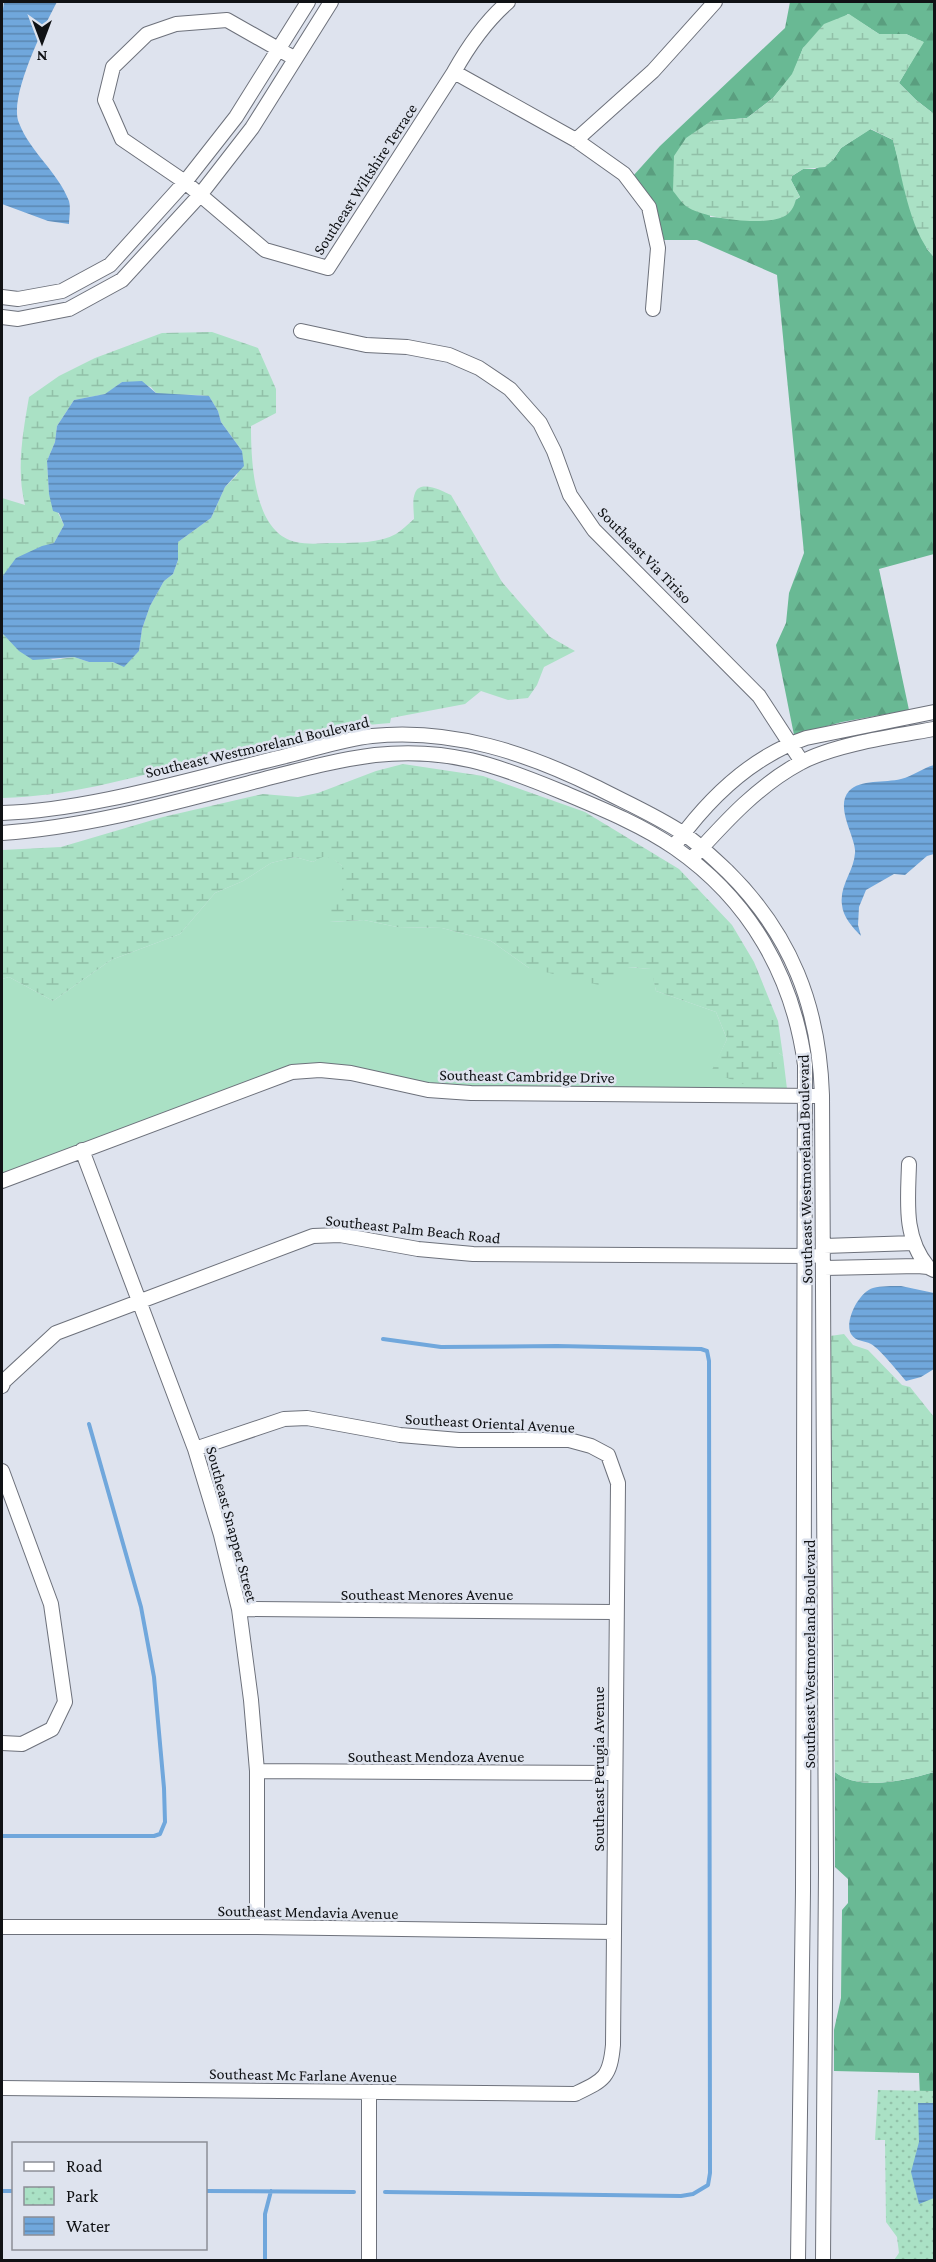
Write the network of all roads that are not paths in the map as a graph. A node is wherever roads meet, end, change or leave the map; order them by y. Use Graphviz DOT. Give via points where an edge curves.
graph roads {
  1 [pos="308,2"];
  2 [pos="331,2"];
  3 [pos="508,2"];
  4 [pos="715,2"];
  5 [pos="277,48"];
  6 [pos="294,58"];
  7 [pos="454,72"];
  8 [pos="576,140"];
  9 [pos="184,182"];
  10 [pos="200,195"];
  11 [pos="2,297"];
  12 [pos="18,299"];
  13 [pos="653,309"];
  14 [pos="2,317"];
  15 [pos="18,319"];
  16 [pos="301,331"];
  17 [pos="934,712"];
  18 [pos="934,729"];
  19 [pos="790,744"];
  20 [pos="802,762"];
  21 [pos="2,813"];
  22 [pos="2,833"];
  23 [pos="684,834"];
  24 [pos="674,847"];
  25 [pos="702,847"];
  26 [pos="691,860"];
  27 [pos="822,1095"];
  28 [pos="806,1096"];
  29 [pos="82,1150"];
  30 [pos="909,1164"];
  31 [pos="2,1181"];
  32 [pos="914,1243"];
  33 [pos="806,1257"];
  34 [pos="824,1257"];
  35 [pos="932,1269"];
  36 [pos="140,1301"];
  37 [pos="2,1386"];
  38 [pos="195,1449"];
  39 [pos="608,1455"];
  40 [pos="2,1471"];
  41 [pos="239,1609"];
  42 [pos="615,1612"];
  43 [pos="2,1743"];
  44 [pos="257,1771"];
  45 [pos="614,1773"];
  46 [pos="2,1926"];
  47 [pos="257,1927"];
  48 [pos="614,1932"];
  49 [pos="601,2081"];
  50 [pos="2,2088"];
  51 [pos="369,2092"];
  52 [pos="369,2260"];
  53 [pos="798,2260"];
  54 [pos="823,2260"];
  1 -- 5 [label="street"];
  2 -- 6 [label="street"];
  3 -- 7 [label="street, Southeast Wiltshire Terrace" via="472,40"];
  4 -- 8 [label="street" via="652,70"];
  5 -- 6 [label="street, Southeast Wiltshire Terrace"];
  5 -- 9 [label="street" via="236,117"];
  5 -- 9 [label="street, Southeast Wiltshire Terrace" via="227,20 176,24 147,34 113,67 105,100 122,139"];
  6 -- 10 [label="street" via="252,128"];
  7 -- 8 [label="street"];
  7 -- 10 [label="street, Southeast Wiltshire Terrace" via="328,268 265,250"];
  8 -- 13 [label="street" via="624,174 649,207 658,248"];
  9 -- 10 [label="street, Southeast Wiltshire Terrace"];
  9 -- 12 [label="street" via="110,265 62,291"];
  10 -- 15 [label="street" via="122,280 69,309"];
  11 -- 12 [label="street"];
  12 -- 15 [label="street"];
  14 -- 15 [label="street"];
  16 -- 19 [label="street, Southeast Via Tiriso" via="449,356 479,368 510,389 540,423 570,495 594,530 759,696"];
  17 -- 19 [label="street"];
  18 -- 20 [label="street" via="875,740"];
  19 -- 20 [label="street, Southeast Via Tiriso"];
  19 -- 23 [label="street" via="756,762 729,784"];
  20 -- 25 [label="street" via="764,786"];
  21 -- 23 [label="street, Southeast Westmoreland Boulevard" via="34,812 129,794 339,742 408,735 453,738 521,755 581,780"];
  22 -- 24 [label="street, Southeast Westmoreland Boulevard" via="126,815 332,763 406,753 451,756 517,773 645,830"];
  23 -- 24 [label="street"];
  23 -- 25 [label="street, Southeast Westmoreland Boulevard"];
  24 -- 26 [label="street, Southeast Westmoreland Boulevard"];
  25 -- 26 [label="street"];
  25 -- 27 [label="street, Southeast Westmoreland Boulevard" via="742,886 778,932 793,961 817,1035"];
  26 -- 28 [label="street, Southeast Westmoreland Boulevard" via="718,884 763,938 773,958 801,1033"];
  27 -- 28 [label="street, Southeast Cambridge Drive"];
  27 -- 34 [label="street, Southeast Westmoreland Boulevard"];
  28 -- 29 [label="street, Southeast Cambridge Drive" via="471,1093 428,1090 351,1073 292,1072"];
  28 -- 33 [label="street, Southeast Westmoreland Boulevard"];
  29 -- 31 [label="street, Southeast Cambridge Drive"];
  29 -- 36 [label="street, Southeast Snapper Street"];
  30 -- 32 [label="street" via="908,1214"];
  32 -- 34 [label="street"];
  32 -- 35 [label="street"];
  33 -- 34 [label="street, Southeast Palm Beach Road"];
  33 -- 36 [label="street, Southeast Palm Beach Road" via="473,1254 340,1235 313,1236"];
  33 -- 53 [label="street, Southeast Westmoreland Boulevard"];
  34 -- 35 [label="street"];
  34 -- 54 [label="street, Southeast Westmoreland Boulevard"];
  36 -- 37 [label="street, Southeast Palm Beach Road" via="56,1332"];
  36 -- 38 [label="street, Southeast Snapper Street"];
  38 -- 39 [label="street, Southeast Oriental Avenue" via="284,1419 307,1418 400,1436 569,1440"];
  38 -- 41 [label="street, Southeast Snapper Street"];
  39 -- 42 [label="street, Southeast Perugia Avenue" via="618,1483"];
  40 -- 43 [label="street" via="51,1604 64,1702 52,1729 22,1744"];
  41 -- 42 [label="street, Southeast Menores Avenue"];
  41 -- 44 [label="street, Southeast Snapper Street"];
  42 -- 45 [label="street, Southeast Perugia Avenue"];
  44 -- 45 [label="street, Southeast Mendoza Avenue"];
  44 -- 47 [label="street, Southeast Snapper Street"];
  45 -- 48 [label="street, Southeast Perugia Avenue"];
  46 -- 47 [label="street, Southeast Mendavia Avenue"];
  47 -- 48 [label="street, Southeast Mendavia Avenue"];
  48 -- 49 [label="street, Southeast Perugia Avenue" via="613,2045 611,2065"];
  49 -- 51 [label="street, Southeast Mc Farlane Avenue" via="575,2094"];
  50 -- 51 [label="street, Southeast Mc Farlane Avenue"];
  51 -- 52 [label="street"];
}
